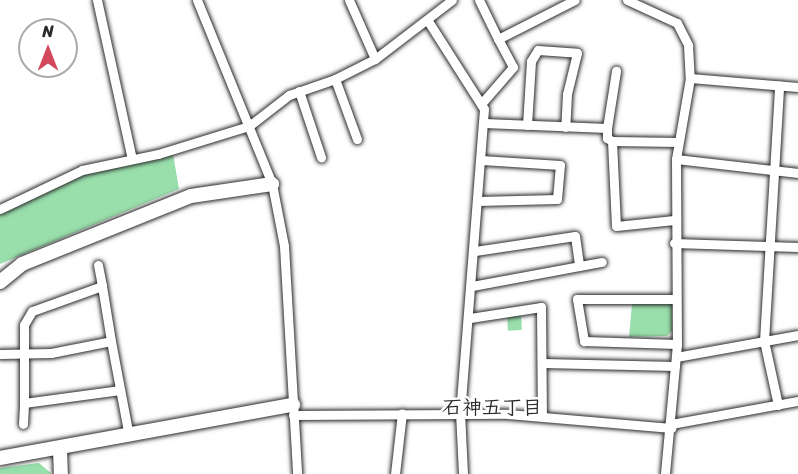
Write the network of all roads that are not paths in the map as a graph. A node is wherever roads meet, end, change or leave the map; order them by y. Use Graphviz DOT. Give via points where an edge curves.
graph roads {
  1 [pos="97,0"];
  2 [pos="197,0"];
  3 [pos="349,0"];
  4 [pos="452,0"];
  5 [pos="479,0"];
  6 [pos="575,0"];
  7 [pos="627,0"];
  8 [pos="428,21"];
  9 [pos="498,39"];
  10 [pos="375,59"];
  11 [pos="616,71"];
  12 [pos="690,78"];
  13 [pos="334,79"];
  14 [pos="779,85"];
  15 [pos="798,87"];
  16 [pos="299,91"];
  17 [pos="481,104"];
  18 [pos="484,123"];
  19 [pos="527,125"];
  20 [pos="249,126"];
  21 [pos="565,127"];
  22 [pos="607,128"];
  23 [pos="357,139"];
  24 [pos="612,141"];
  25 [pos="677,142"];
  26 [pos="321,157"];
  27 [pos="132,159"];
  28 [pos="676,159"];
  29 [pos="481,160"];
  30 [pos="774,171"];
  31 [pos="798,173"];
  32 [pos="272,183"];
  33 [pos="478,201"];
  34 [pos="0,209"];
  35 [pos="674,220"];
  36 [pos="674,243"];
  37 [pos="770,245"];
  38 [pos="798,247"];
  39 [pos="475,251"];
  40 [pos="602,262"];
  41 [pos="98,264"];
  42 [pos="579,266"];
  43 [pos="0,282"];
  44 [pos="102,286"];
  45 [pos="472,286"];
  46 [pos="674,299"];
  47 [pos="470,318"];
  48 [pos="798,335"];
  49 [pos="764,340"];
  50 [pos="111,341"];
  51 [pos="677,344"];
  52 [pos="0,354"];
  53 [pos="24,354"];
  54 [pos="675,362"];
  55 [pos="543,363"];
  56 [pos="120,390"];
  57 [pos="798,400"];
  58 [pos="24,403"];
  59 [pos="778,405"];
  60 [pos="293,410"];
  61 [pos="460,412"];
  62 [pos="402,413"];
  63 [pos="543,416"];
  64 [pos="23,424"];
  65 [pos="671,426"];
  66 [pos="129,436"];
  67 [pos="60,449"];
  68 [pos="0,458"];
  69 [pos="61,474"];
  70 [pos="297,474"];
  71 [pos="395,474"];
  72 [pos="463,474"];
  73 [pos="665,474"];
  1 -- 27 [label="street"];
  2 -- 20 [label="street"];
  3 -- 10 [label="street"];
  4 -- 8 [label="street"];
  5 -- 9 [label="street"];
  6 -- 9 [label="street"];
  7 -- 12 [label="street" via="677,23 685,34"];
  8 -- 10 [label="street"];
  8 -- 17 [label="street"];
  9 -- 17 [label="street" via="513,67"];
  10 -- 13 [label="street"];
  11 -- 22 [label="street"];
  12 -- 14 [label="street"];
  12 -- 25 [label="street"];
  13 -- 16 [label="street"];
  13 -- 23 [label="street"];
  14 -- 15 [label="street"];
  14 -- 30 [label="street"];
  16 -- 20 [label="street"];
  16 -- 26 [label="street"];
  17 -- 18 [label="street"];
  18 -- 19 [label="street"];
  18 -- 29 [label="street"];
  19 -- 21 [label="street"];
  19 -- 21 [label="street" via="531,61 538,50 577,53 567,94"];
  20 -- 27 [label="street"];
  20 -- 32 [label="street"];
  21 -- 22 [label="street"];
  22 -- 24 [label="street" via="607,138"];
  24 -- 25 [label="street"];
  24 -- 35 [label="street" via="616,226"];
  25 -- 28 [label="street"];
  27 -- 34 [label="street" via="82,170"];
  28 -- 30 [label="street"];
  28 -- 35 [label="street"];
  29 -- 33 [label="street"];
  29 -- 33 [label="street" via="560,165 557,199"];
  30 -- 31 [label="street"];
  30 -- 37 [label="street"];
  32 -- 43 [label="street" via="191,196 22,264"];
  32 -- 60 [label="street" via="284,246"];
  33 -- 39 [label="street"];
  35 -- 36 [label="street"];
  36 -- 37 [label="street"];
  36 -- 46 [label="street"];
  37 -- 38 [label="street"];
  37 -- 49 [label="street"];
  39 -- 42 [label="street" via="575,236"];
  39 -- 45 [label="street"];
  40 -- 42 [label="street"];
  41 -- 44 [label="street"];
  42 -- 45 [label="street"];
  44 -- 50 [label="street"];
  44 -- 53 [label="street" via="32,311 24,325"];
  45 -- 47 [label="street"];
  46 -- 51 [label="street"];
  46 -- 51 [label="street" via="577,299 584,341"];
  47 -- 55 [label="street" via="541,307"];
  47 -- 61 [label="street"];
  48 -- 49 [label="street"];
  49 -- 54 [label="street"];
  49 -- 59 [label="street"];
  50 -- 53 [label="street"];
  50 -- 56 [label="street"];
  51 -- 54 [label="street"];
  52 -- 53 [label="street"];
  53 -- 58 [label="street"];
  54 -- 55 [label="street"];
  54 -- 65 [label="street"];
  55 -- 63 [label="street"];
  56 -- 58 [label="street"];
  56 -- 66 [label="street"];
  57 -- 59 [label="street"];
  58 -- 64 [label="street"];
  59 -- 65 [label="street"];
  60 -- 62 [label="street"];
  60 -- 66 [label="street"];
  60 -- 70 [label="street"];
  61 -- 62 [label="street"];
  61 -- 63 [label="street"];
  61 -- 72 [label="street"];
  62 -- 71 [label="street"];
  63 -- 65 [label="street"];
  65 -- 73 [label="street"];
  66 -- 67 [label="street"];
  67 -- 68 [label="street"];
  67 -- 69 [label="street"];
}
